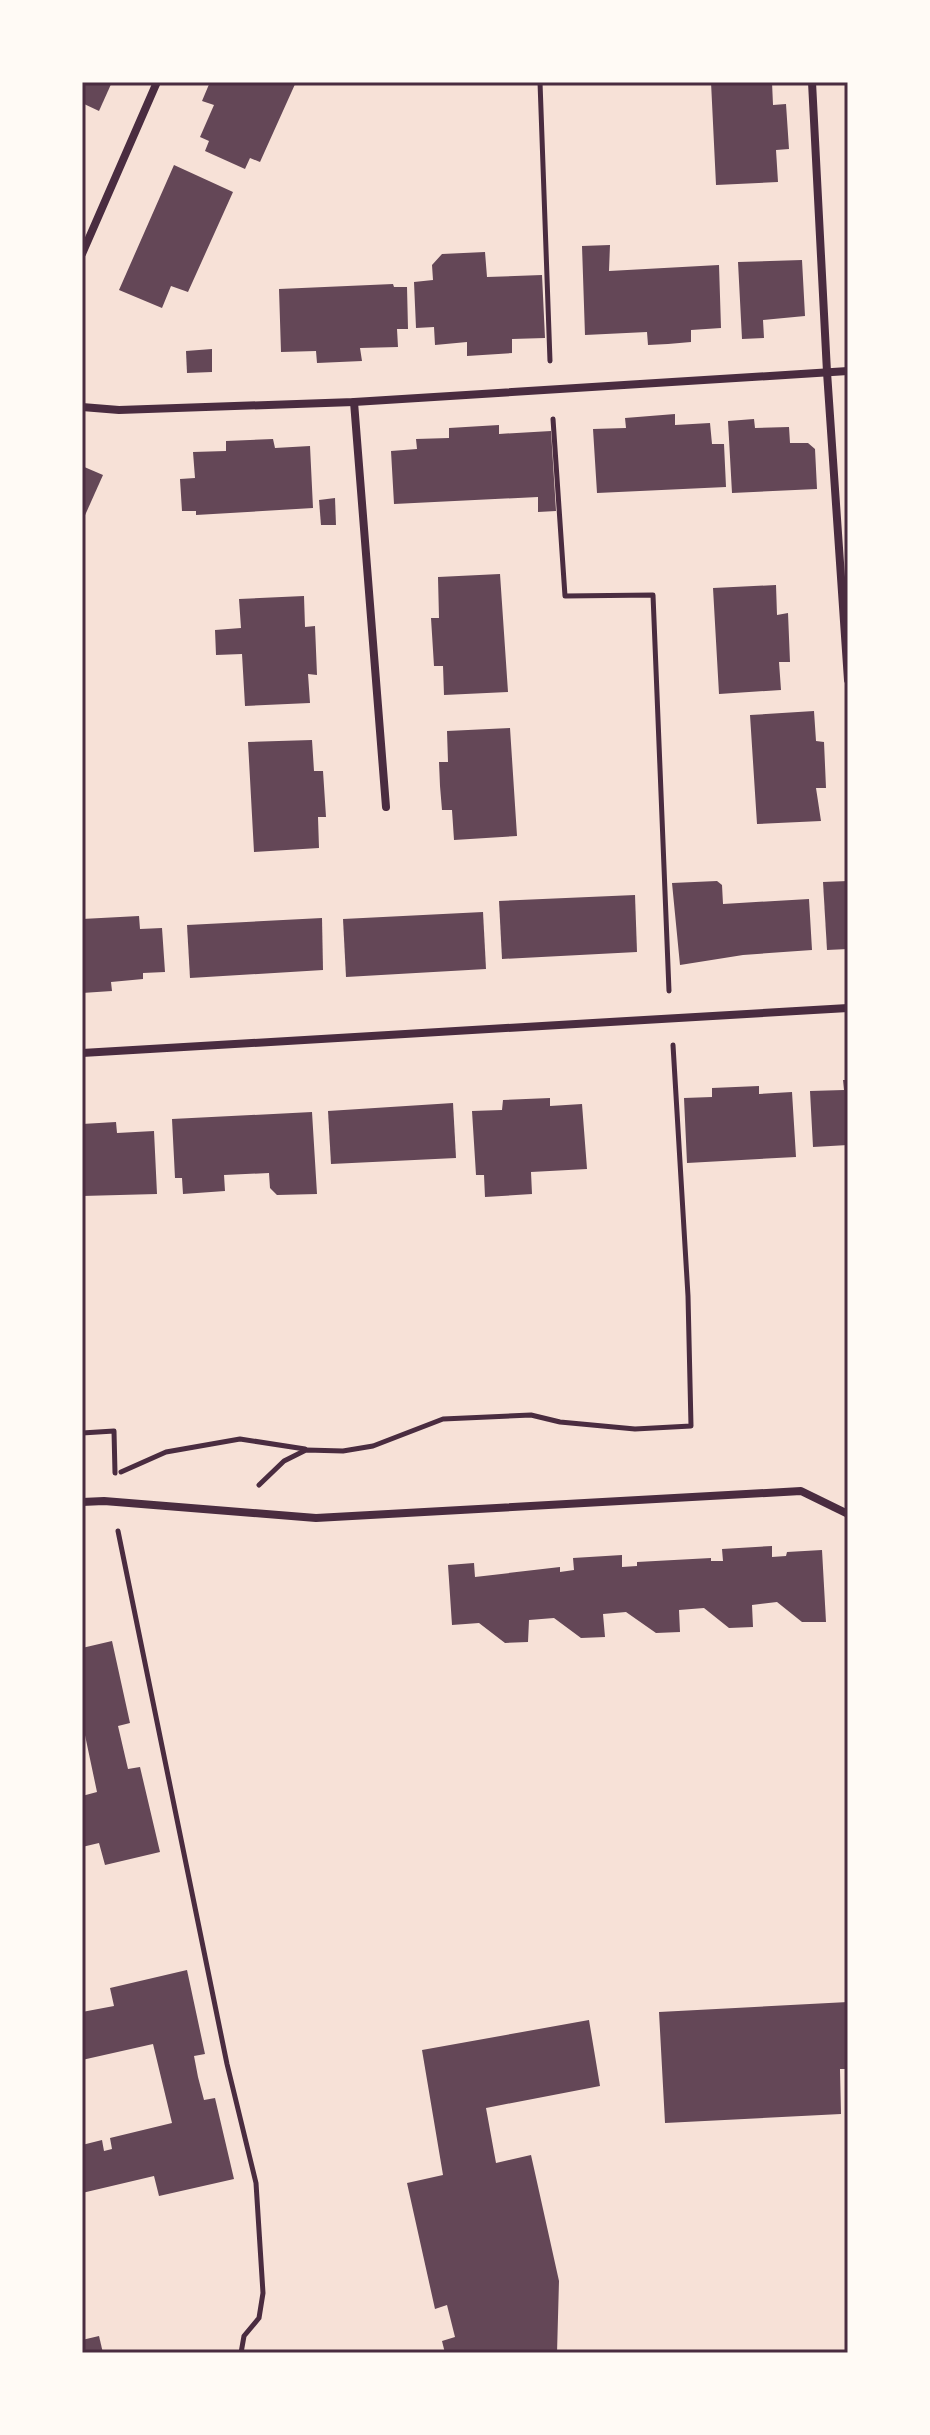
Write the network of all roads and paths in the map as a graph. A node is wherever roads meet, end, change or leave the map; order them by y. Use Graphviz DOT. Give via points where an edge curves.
graph roads {
  1 [pos="157,82"];
  2 [pos="540,82"];
  3 [pos="812,82"];
  4 [pos="82,254"];
  5 [pos="848,371"];
  6 [pos="827,372"];
  7 [pos="551,390"];
  8 [pos="354,402"];
  9 [pos="82,407"];
  10 [pos="848,680"];
  11 [pos="386,807"];
  12 [pos="848,1008"];
  13 [pos="671,1019"];
  14 [pos="82,1053"];
  15 [pos="306,1450"];
  16 [pos="115,1474"];
  17 [pos="82,1502"];
  18 [pos="232,1512"];
  19 [pos="848,1514"];
  20 [pos="120,1552"];
  21 [pos="241,2353"];
  1 -- 4 [label="street"];
  2 -- 7 [label="path"];
  3 -- 6 [label="street"];
  5 -- 6 [label="street"];
  6 -- 7 [label="street"];
  6 -- 10 [label="street"];
  7 -- 8 [label="street"];
  7 -- 13 [label="path" via="565,596 653,595"];
  8 -- 9 [label="street"];
  8 -- 11 [label="street"];
  12 -- 13 [label="street"];
  13 -- 14 [label="street"];
  13 -- 15 [label="path" via="691,1426 635,1429 531,1415 476,1416 443,1419 373,1446"];
  15 -- 16 [label="path" via="240,1439 166,1452"];
  15 -- 18 [label="path" via="284,1461"];
  17 -- 18 [label="street"];
  18 -- 19 [label="street" via="316,1518 801,1491"];
  20 -- 21 [label="path" via="256,2183 263,2293 259,2318 244,2336"];
}
